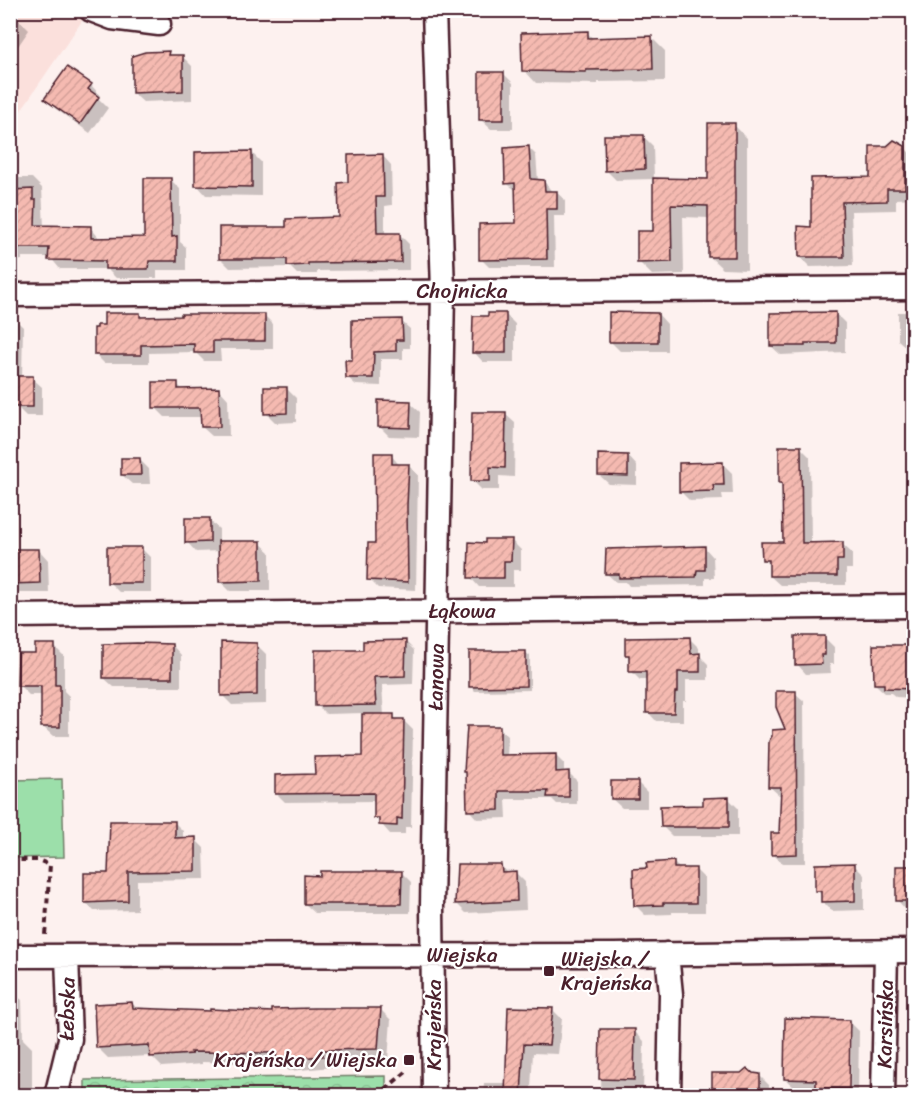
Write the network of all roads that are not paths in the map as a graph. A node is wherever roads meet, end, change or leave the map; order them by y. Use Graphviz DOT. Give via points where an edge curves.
graph roads {
  1 [pos="92,10"];
  2 [pos="434,10"];
  3 [pos="159,24"];
  4 [pos="914,288"];
  5 [pos="443,291"];
  6 [pos="10,295"];
  7 [pos="914,606"];
  8 [pos="438,611"];
  9 [pos="10,616"];
  10 [pos="914,951"];
  11 [pos="886,952"];
  12 [pos="434,954"];
  13 [pos="667,954"];
  14 [pos="10,956"];
  15 [pos="67,956"];
  16 [pos="56,1095"];
  17 [pos="434,1095"];
  18 [pos="669,1095"];
  19 [pos="883,1095"];
  1 -- 3 [label="street" via="112,18"];
  2 -- 5 [label="street, Łanowa"];
  4 -- 5 [label="street, Chojnicka"];
  5 -- 6 [label="street, Chojnicka"];
  5 -- 8 [label="street, Łanowa"];
  7 -- 8 [label="street, Łąkowa"];
  8 -- 9 [label="street, Łąkowa"];
  8 -- 12 [label="street, Łanowa"];
  10 -- 11 [label="street, Wiejska"];
  11 -- 13 [label="street, Wiejska"];
  11 -- 19 [label="street, Karsińska"];
  12 -- 13 [label="street, Wiejska"];
  12 -- 15 [label="street, Wiejska"];
  12 -- 17 [label="street, Krajeńska"];
  13 -- 18 [label="street" via="671,994"];
  14 -- 15 [label="street, Wiejska"];
  15 -- 16 [label="street, Łebska" via="70,1039"];
}
